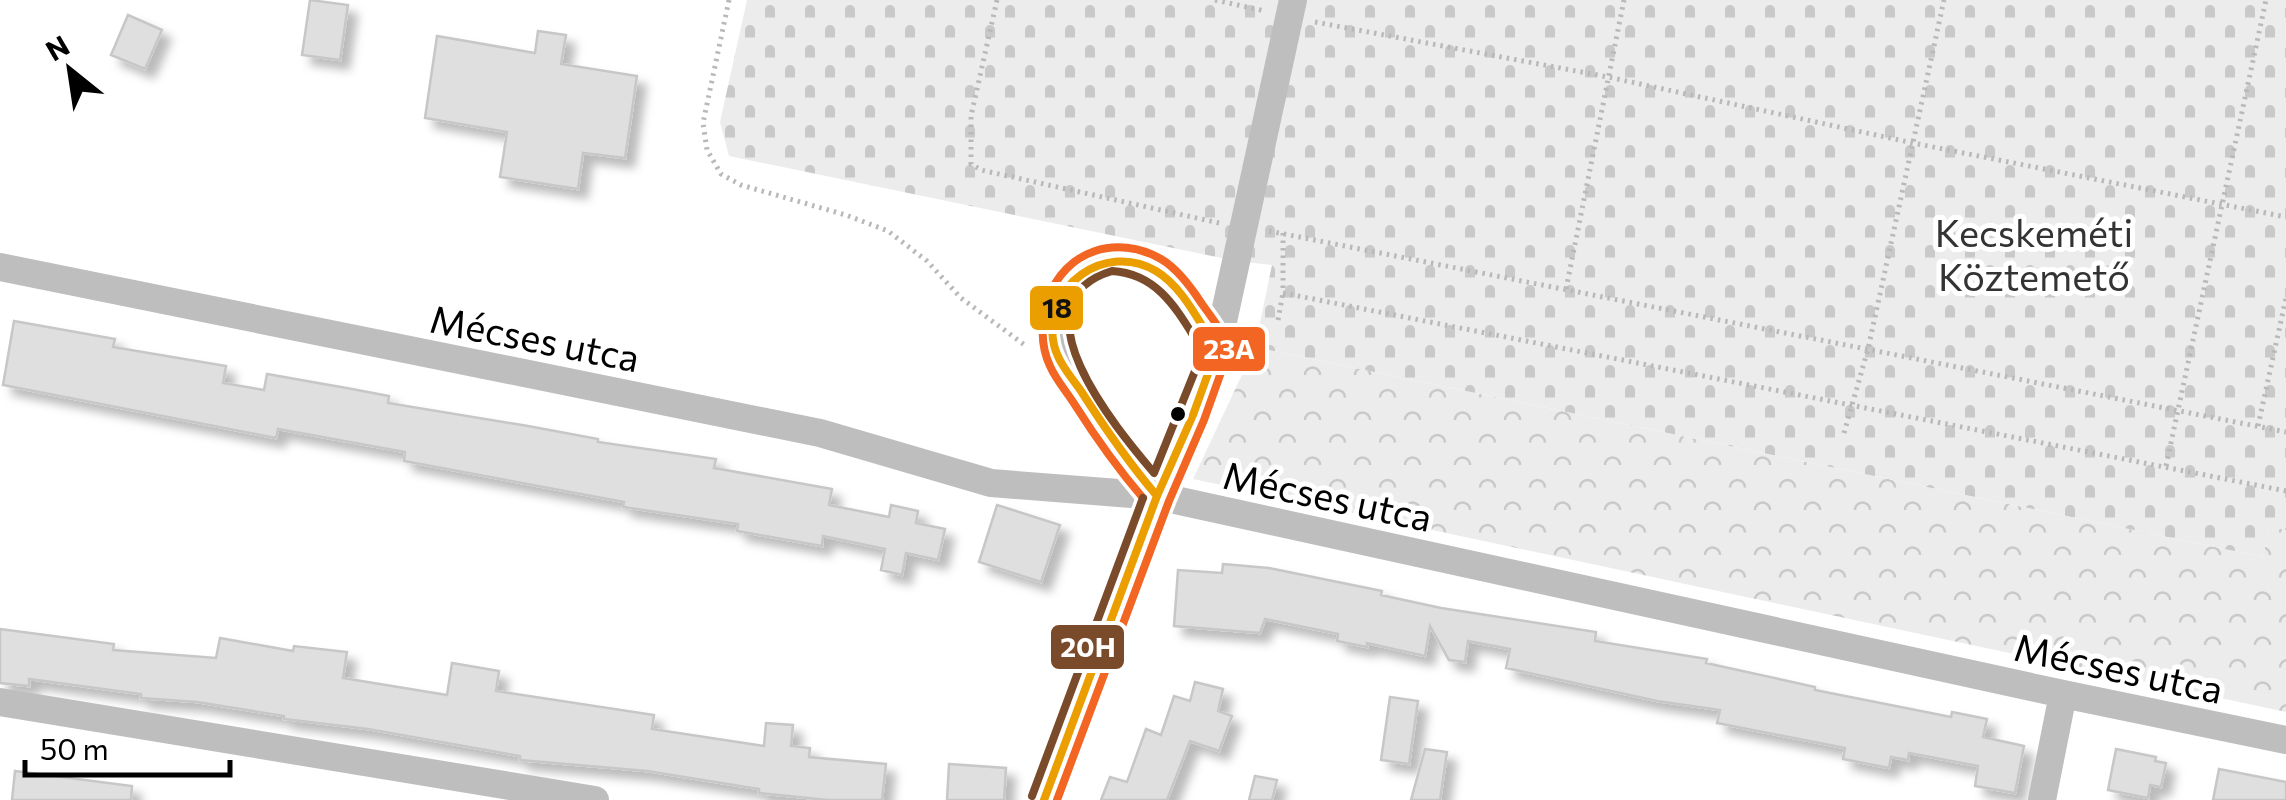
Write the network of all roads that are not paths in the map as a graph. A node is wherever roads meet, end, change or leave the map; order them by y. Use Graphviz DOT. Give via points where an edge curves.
graph roads {
  1 [pos="1291,8"];
  2 [pos="0,267"];
  3 [pos="1217,350"];
  4 [pos="1157,496"];
  5 [pos="2064,694"];
  6 [pos="0,702"];
  7 [pos="2286,740"];
  8 [pos="595,800"];
  9 [pos="1044,800"];
  10 [pos="2042,800"];
  1 -- 3 [label="street"];
  2 -- 4 [label="street, Mécses utca" via="820,433 991,483"];
  3 -- 4 [label="street"];
  3 -- 4 [label="street" via="1168,281 1141,263 1109,260 1079,273 1059,298 1052,329 1061,360"];
  4 -- 5 [label="street, Mécses utca"];
  4 -- 9 [label="street"];
  5 -- 7 [label="street, Mécses utca"];
  5 -- 10 [label="street"];
  6 -- 8 [label="street"];
}
